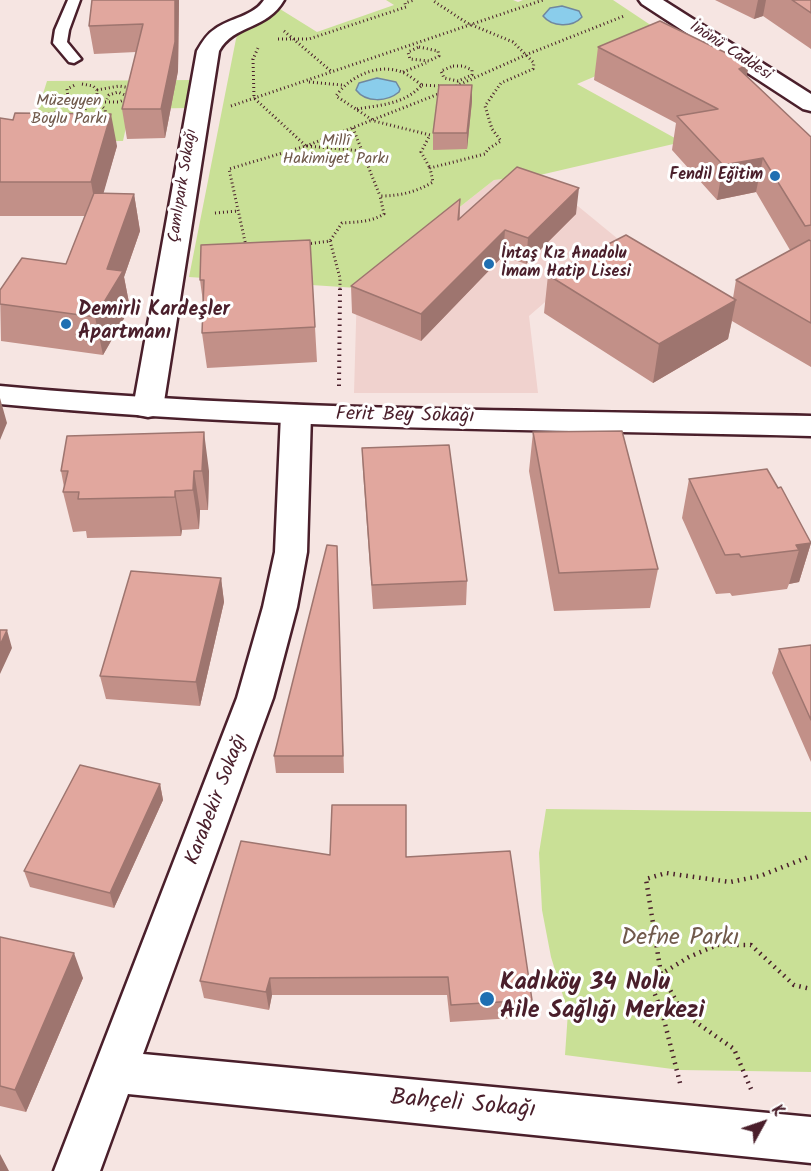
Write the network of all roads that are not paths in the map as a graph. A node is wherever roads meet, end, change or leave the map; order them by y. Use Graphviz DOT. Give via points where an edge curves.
graph roads {
  1 [pos="74,0"];
  2 [pos="274,0"];
  3 [pos="652,2"];
  4 [pos="74,59"];
  5 [pos="811,104"];
  6 [pos="0,394"];
  7 [pos="148,408"];
  8 [pos="296,414"];
  9 [pos="811,426"];
  10 [pos="115,1072"];
  11 [pos="791,1137"];
  12 [pos="77,1171"];
  1 -- 4 [label="lane" via="60,43"];
  2 -- 7 [label="street, Çamlıpark Sokağı" via="268,10 226,30 210,44"];
  3 -- 5 [label="street, İnönü Caddesi"];
  6 -- 7 [label="street, Ferit Bey Sokağı"];
  7 -- 8 [label="street, Ferit Bey Sokağı"];
  8 -- 9 [label="street, Ferit Bey Sokağı"];
  8 -- 10 [label="street, Karabekir Sokağı" via="291,552 269,646 239,743"];
  10 -- 11 [label="street, Bahçeli Sokağı"];
  10 -- 12 [label="street, Karabekir Sokağı"];
}
